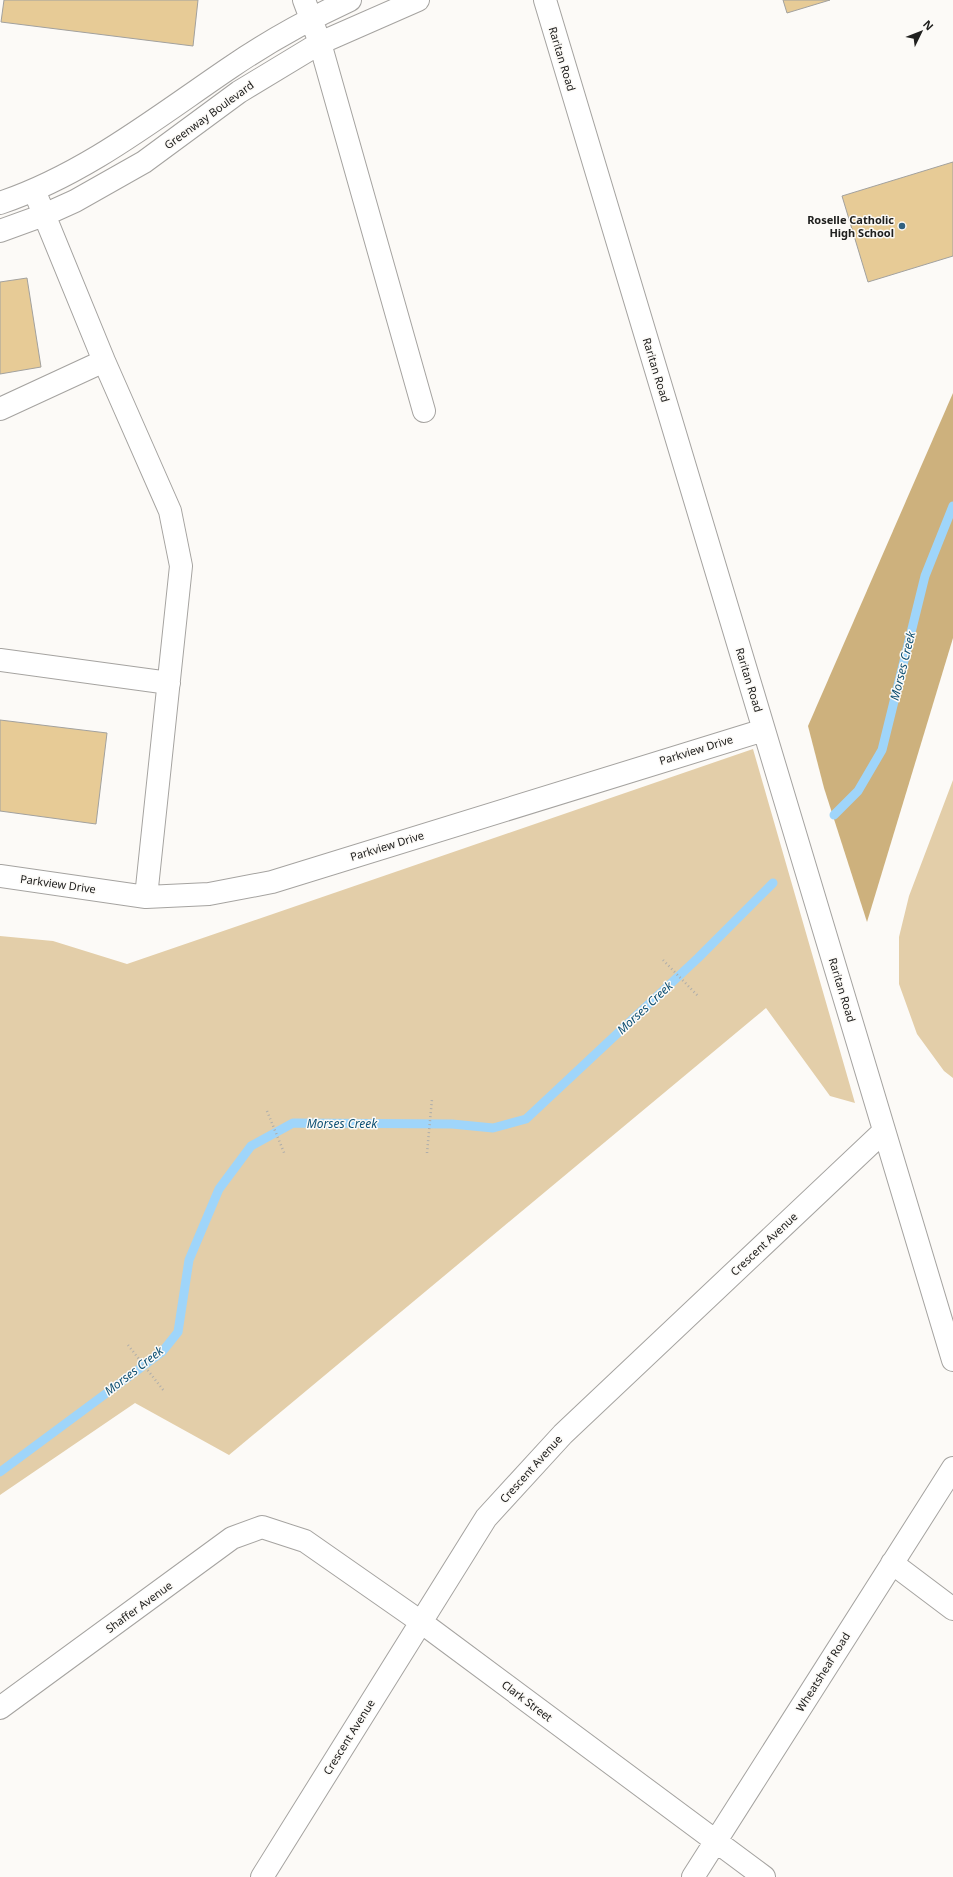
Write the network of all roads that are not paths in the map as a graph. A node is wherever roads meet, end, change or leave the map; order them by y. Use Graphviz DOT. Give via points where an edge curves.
graph roads {
  1 [pos="350,0"];
  2 [pos="418,0"];
  3 [pos="545,0"];
  4 [pos="307,9"];
  5 [pos="320,43"];
  6 [pos="34,190"];
  7 [pos="0,203"];
  8 [pos="44,215"];
  9 [pos="0,231"];
  10 [pos="104,361"];
  11 [pos="0,409"];
  12 [pos="424,411"];
  13 [pos="0,660"];
  14 [pos="169,683"];
  15 [pos="764,730"];
  16 [pos="0,876"];
  17 [pos="146,897"];
  18 [pos="884,1131"];
  19 [pos="953,1360"];
  20 [pos="953,1468"];
  21 [pos="285,1534"];
  22 [pos="892,1563"];
  23 [pos="953,1609"];
  24 [pos="421,1622"];
  25 [pos="0,1708"];
  26 [pos="716,1841"];
  27 [pos="262,1877"];
  28 [pos="693,1877"];
  29 [pos="764,1877"];
  1 -- 4 [label="street"];
  2 -- 5 [label="street, Greenway Boulevard"];
  3 -- 15 [label="street, Raritan Road"];
  4 -- 5 [label="street"];
  4 -- 6 [label="street" via="233,66 124,142"];
  5 -- 8 [label="street, Greenway Boulevard" via="239,92 144,162 75,201"];
  5 -- 12 [label="street"];
  6 -- 7 [label="street"];
  6 -- 8 [label="street"];
  8 -- 9 [label="street, Greenway Boulevard"];
  8 -- 10 [label="street"];
  10 -- 11 [label="street"];
  10 -- 14 [label="street" via="172,517 181,566"];
  13 -- 14 [label="street"];
  14 -- 17 [label="street"];
  15 -- 17 [label="street, Parkview Drive" via="272,882 209,894"];
  15 -- 18 [label="street, Raritan Road"];
  16 -- 17 [label="street, Parkview Drive"];
  18 -- 19 [label="street, Raritan Road"];
  18 -- 24 [label="street, Crescent Avenue" via="563,1434 486,1518"];
  20 -- 22 [label="street, Wheatsheaf Road"];
  21 -- 24 [label="street, Clark Street" via="305,1541"];
  21 -- 25 [label="street, Shaffer Avenue" via="262,1526 232,1538"];
  22 -- 23 [label="street"];
  22 -- 26 [label="street, Wheatsheaf Road"];
  24 -- 26 [label="street, Clark Street"];
  24 -- 27 [label="street, Crescent Avenue"];
  26 -- 28 [label="street, Wheatsheaf Road"];
  26 -- 29 [label="street, Clark Street"];
}
